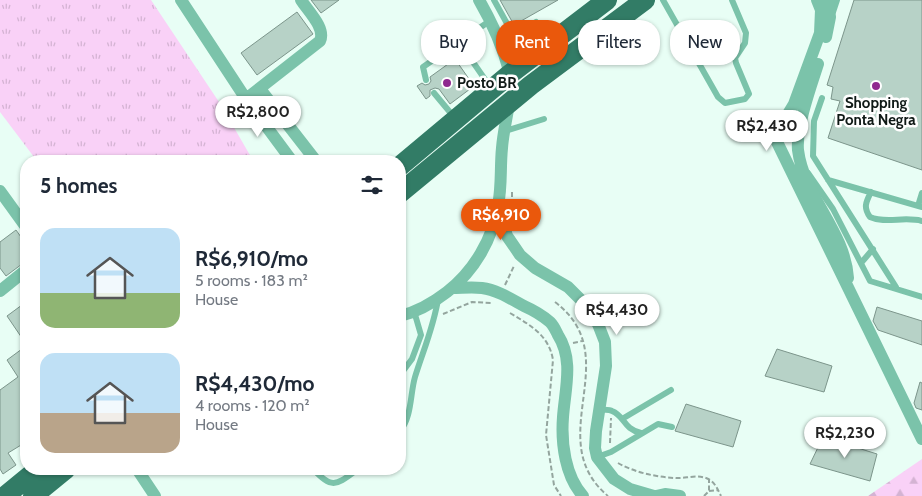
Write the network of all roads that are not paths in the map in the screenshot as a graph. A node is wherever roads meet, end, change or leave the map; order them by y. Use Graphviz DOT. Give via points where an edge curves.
graph roads {
  1 [pos="181,0"];
  2 [pos="301,0"];
  3 [pos="479,0"];
  4 [pos="494,0"];
  5 [pos="607,0"];
  6 [pos="645,0"];
  7 [pos="663,0"];
  8 [pos="732,0"];
  9 [pos="817,0"];
  10 [pos="828,0"];
  11 [pos="837,0"];
  12 [pos="830,17"];
  13 [pos="491,20"];
  14 [pos="505,20"];
  15 [pos="486,23"];
  16 [pos="426,65"];
  17 [pos="475,65"];
  18 [pos="510,74"];
  19 [pos="426,80"];
  20 [pos="260,89"];
  21 [pos="492,90"];
  22 [pos="434,93"];
  23 [pos="822,98"];
  24 [pos="246,99"];
  25 [pos="509,103"];
  26 [pos="544,119"];
  27 [pos="456,120"];
  28 [pos="784,122"];
  29 [pos="800,127"];
  30 [pos="505,132"];
  31 [pos="798,148"];
  32 [pos="782,152"];
  33 [pos="288,155"];
  34 [pos="311,155"];
  35 [pos="406,161"];
  36 [pos="802,165"];
  37 [pos="828,180"];
  38 [pos="406,188"];
  39 [pos="0,191"];
  40 [pos="871,192"];
  41 [pos="922,193"];
  42 [pos="498,206"];
  43 [pos="920,206"];
  44 [pos="20,219"];
  45 [pos="922,221"];
  46 [pos="873,249"];
  47 [pos="861,262"];
  48 [pos="20,275"];
  49 [pos="896,287"];
  50 [pos="452,288"];
  51 [pos="848,288"];
  52 [pos="0,291"];
  53 [pos="922,296"];
  54 [pos="438,298"];
  55 [pos="414,311"];
  56 [pos="406,314"];
  57 [pos="406,367"];
  58 [pos="672,390"];
  59 [pos="599,410"];
  60 [pos="622,419"];
  61 [pos="916,420"];
  62 [pos="406,424"];
  63 [pos="672,427"];
  64 [pos="641,434"];
  65 [pos="922,439"];
  66 [pos="597,457"];
  67 [pos="31,475"];
  68 [pos="59,475"];
  69 [pos="141,475"];
  70 [pos="319,475"];
  71 [pos="350,475"];
  72 [pos="6,496"];
  73 [pos="33,496"];
  74 [pos="155,496"];
  75 [pos="583,496"];
  76 [pos="655,496"];
  77 [pos="680,496"];
  1 -- 24 [label="street"];
  2 -- 20 [label="street" via="320,29 320,41"];
  3 -- 13 [label="street"];
  4 -- 14 [label="lane"];
  5 -- 18 [label="highway"];
  6 -- 25 [label="highway"];
  7 -- 8 [label="lane" via="718,97 725,103 745,99 749,94 735,58 745,43 746,33"];
  9 -- 28 [label="street" via="821,10 820,33 801,87"];
  10 -- 12 [label="street"];
  11 -- 12 [label="lane"];
  12 -- 29 [label="street"];
  13 -- 15 [label="lane"];
  13 -- 18 [label="street"];
  16 -- 19 [label="lane" via="423,67"];
  17 -- 21 [label="lane"];
  18 -- 21 [label="highway"];
  20 -- 24 [label="street"];
  20 -- 34 [label="street"];
  21 -- 27 [label="highway"];
  22 -- 27 [label="lane"];
  23 -- 37 [label="lane" via="814,121 813,156"];
  24 -- 33 [label="street"];
  25 -- 30 [label="street"];
  25 -- 38 [label="highway"];
  26 -- 30 [label="lane"];
  27 -- 35 [label="highway"];
  28 -- 29 [label="street"];
  28 -- 32 [label="street" via="776,134"];
  29 -- 31 [label="street"];
  30 -- 42 [label="street"];
  31 -- 32 [label="street"];
  31 -- 36 [label="street"];
  32 -- 51 [label="street"];
  36 -- 47 [label="lane" via="833,209"];
  36 -- 51 [label="street" via="841,245"];
  37 -- 40 [label="lane"];
  37 -- 46 [label="lane"];
  39 -- 44 [label="street"];
  40 -- 43 [label="lane"];
  40 -- 45 [label="lane" via="865,203 870,217"];
  41 -- 43 [label="lane"];
  42 -- 50 [label="street" via="474,265"];
  42 -- 59 [label="street" via="507,236 520,255 535,268 568,286 584,302 598,324 604,342 606,366"];
  46 -- 47 [label="lane"];
  46 -- 49 [label="lane"];
  47 -- 49 [label="lane" via="870,280"];
  48 -- 52 [label="street"];
  49 -- 53 [label="lane"];
  50 -- 54 [label="street"];
  50 -- 75 [label="street" via="484,288 498,299 533,310 551,323 567,355 563,445 567,466"];
  51 -- 61 [label="street"];
  54 -- 55 [label="street"];
  54 -- 62 [label="lane" via="436,317 415,378"];
  55 -- 56 [label="street"];
  55 -- 57 [label="lane" via="421,335"];
  58 -- 60 [label="lane"];
  59 -- 60 [label="lane" via="612,410"];
  59 -- 66 [label="street"];
  60 -- 64 [label="lane" via="628,428"];
  61 -- 65 [label="street"];
  63 -- 64 [label="lane" via="658,424"];
  64 -- 66 [label="lane"];
  66 -- 76 [label="street" via="614,479 630,489"];
  67 -- 72 [label="highway"];
  68 -- 73 [label="highway"];
  69 -- 74 [label="street"];
  70 -- 71 [label="lane" via="332,483"];
  76 -- 77 [label="street"];
}
